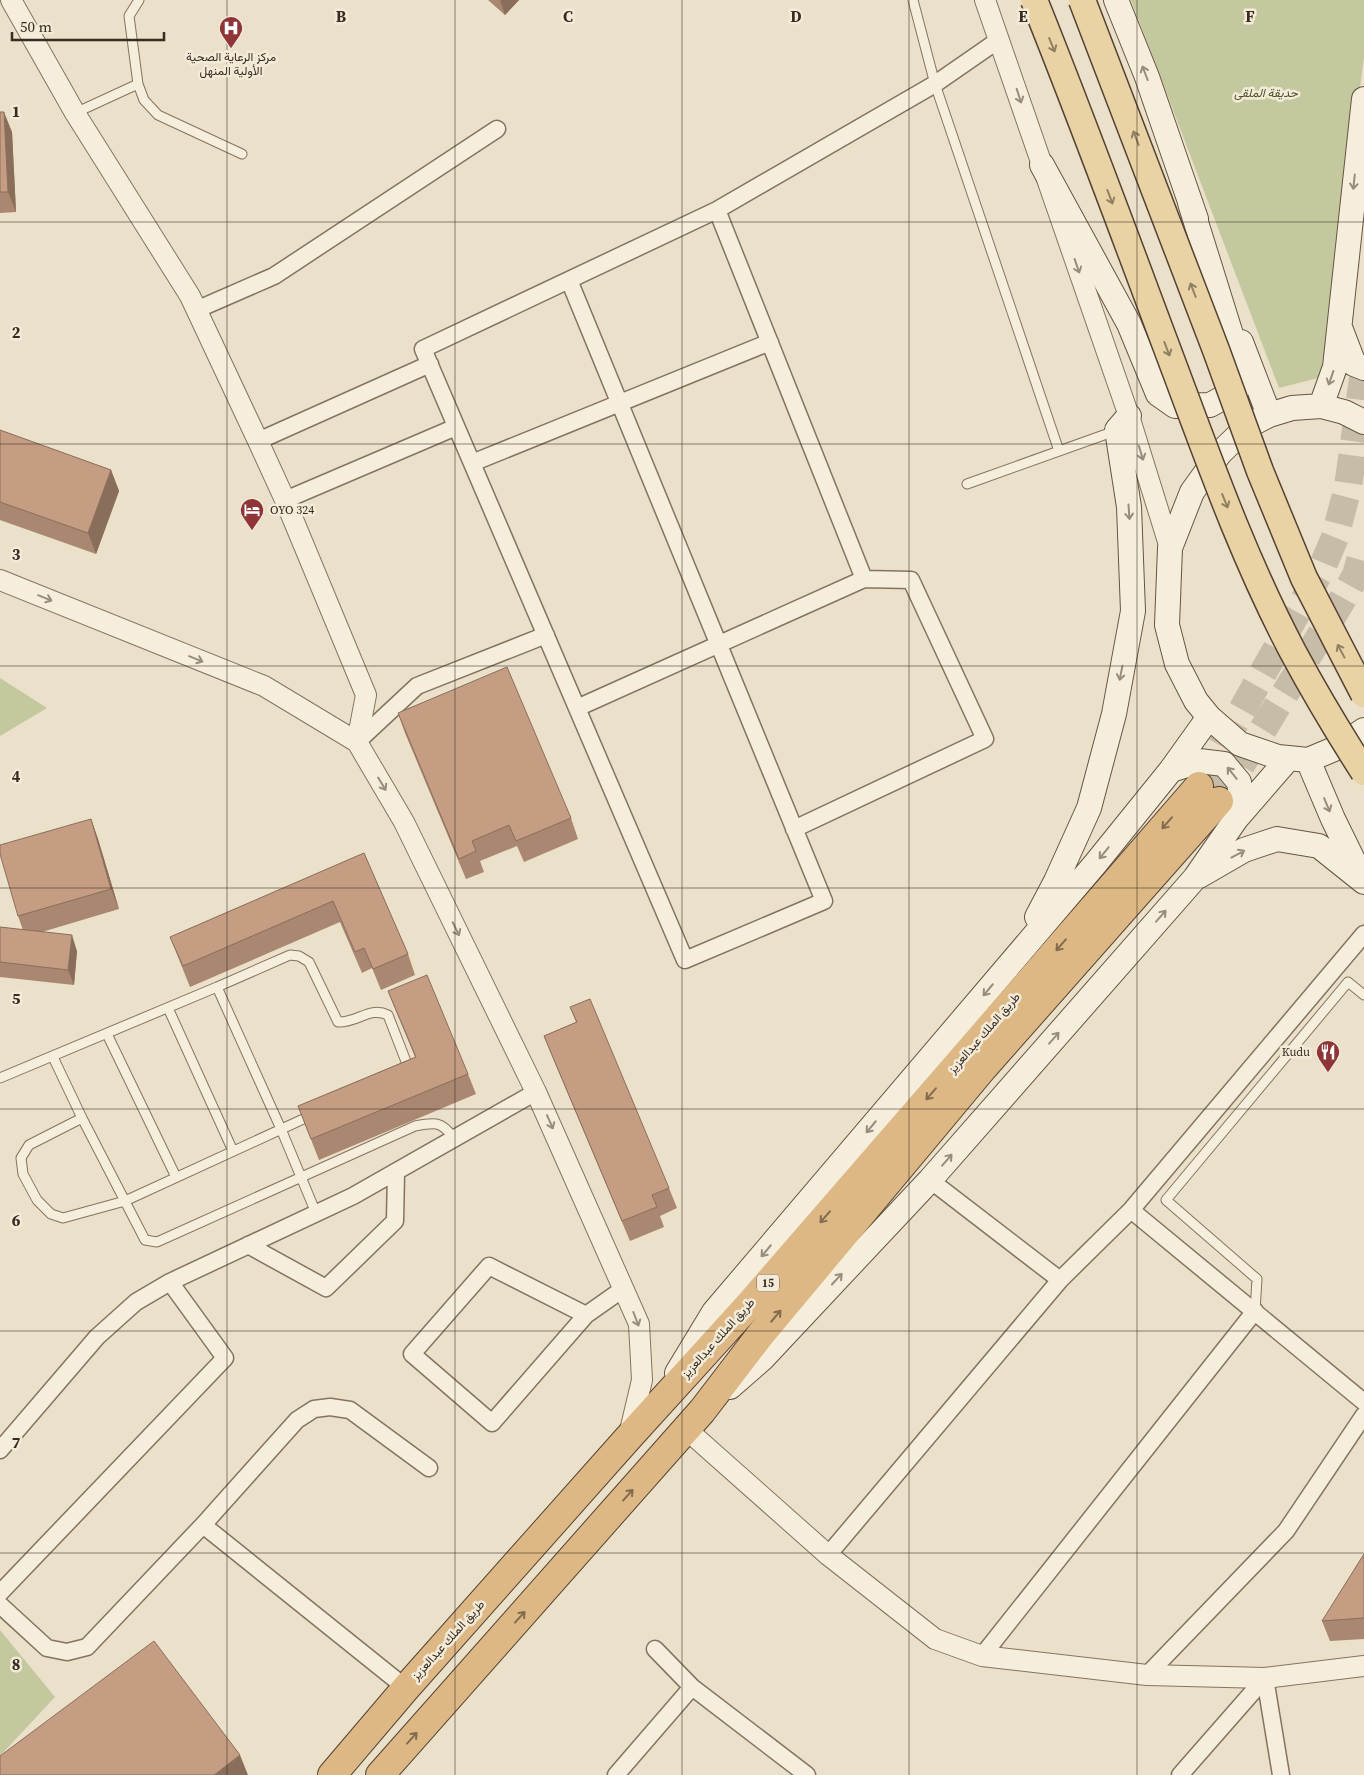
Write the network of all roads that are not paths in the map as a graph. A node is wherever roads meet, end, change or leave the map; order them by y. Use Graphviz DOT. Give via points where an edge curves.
graph roads {
  1 [pos="11,0"];
  2 [pos="139,0"];
  3 [pos="913,0"];
  4 [pos="986,0"];
  5 [pos="1034,0"];
  6 [pos="1082,0"];
  7 [pos="1116,0"];
  8 [pos="1000,39"];
  9 [pos="138,84"];
  10 [pos="935,84"];
  11 [pos="1364,99"];
  12 [pos="75,113"];
  13 [pos="497,129"];
  14 [pos="242,154"];
  15 [pos="1042,165"];
  16 [pos="1190,204"];
  17 [pos="717,210"];
  18 [pos="569,280"];
  19 [pos="196,310"];
  20 [pos="1339,323"];
  21 [pos="770,342"];
  22 [pos="430,364"];
  23 [pos="1364,368"];
  24 [pos="620,403"];
  25 [pos="1321,406"];
  26 [pos="1268,415"];
  27 [pos="1364,422"];
  28 [pos="1123,423"];
  29 [pos="456,427"];
  30 [pos="258,442"];
  31 [pos="1059,451"];
  32 [pos="472,463"];
  33 [pos="967,484"];
  34 [pos="285,500"];
  35 [pos="1170,548"];
  36 [pos="864,579"];
  37 [pos="0,580"];
  38 [pos="546,635"];
  39 [pos="719,644"];
  40 [pos="1364,694"];
  41 [pos="577,708"];
  42 [pos="1209,717"];
  43 [pos="1364,730"];
  44 [pos="357,742"];
  45 [pos="1298,759"];
  46 [pos="1171,770"];
  47 [pos="1364,772"];
  48 [pos="1218,802"];
  49 [pos="794,829"];
  50 [pos="1195,878"];
  51 [pos="1364,882"];
  52 [pos="1364,934"];
  53 [pos="1010,964"];
  54 [pos="217,988"];
  55 [pos="1364,995"];
  56 [pos="168,1008"];
  57 [pos="106,1034"];
  58 [pos="53,1057"];
  59 [pos="0,1078"];
  60 [pos="396,1078"];
  61 [pos="536,1092"];
  62 [pos="317,1113"];
  63 [pos="82,1118"];
  64 [pos="282,1128"];
  65 [pos="454,1138"];
  66 [pos="233,1151"];
  67 [pos="396,1172"];
  68 [pos="176,1177"];
  69 [pos="301,1177"];
  70 [pos="930,1180"];
  71 [pos="125,1201"];
  72 [pos="1131,1210"];
  73 [pos="316,1213"];
  74 [pos="248,1245"];
  75 [pos="1060,1280"];
  76 [pos="170,1282"];
  77 [pos="623,1289"];
  78 [pos="1255,1311"];
  79 [pos="586,1315"];
  80 [pos="1364,1402"];
  81 [pos="659,1403"];
  82 [pos="1364,1415"];
  83 [pos="694,1420"];
  84 [pos="628,1437"];
  85 [pos="0,1450"];
  86 [pos="429,1468"];
  87 [pos="203,1525"];
  88 [pos="828,1555"];
  89 [pos="0,1593"];
  90 [pos="0,1605"];
  91 [pos="655,1648"];
  92 [pos="982,1656"];
  93 [pos="1364,1666"];
  94 [pos="1147,1675"];
  95 [pos="1265,1678"];
  96 [pos="692,1687"];
  97 [pos="406,1688"];
  98 [pos="332,1775"];
  99 [pos="380,1775"];
  100 [pos="616,1775"];
  101 [pos="807,1775"];
  102 [pos="1180,1775"];
  103 [pos="1281,1775"];
  1 -- 12 [label="street"];
  2 -- 9 [label="lane" via="129,16"];
  3 -- 10 [label="lane"];
  4 -- 8 [label="street"];
  5 -- 47 [label="main road, one-way, bridge" via="1250,563 1293,651"];
  40 -- 6 [label="main road, one-way, bridge" via="1285,534"];
  16 -- 7 [label="main road, one-way"];
  8 -- 10 [label="street"];
  8 -- 15 [label="street, one-way"];
  9 -- 12 [label="lane"];
  9 -- 14 [label="lane" via="144,100 158,114"];
  10 -- 17 [label="street"];
  10 -- 31 [label="lane"];
  11 -- 20 [label="main road, one-way"];
  12 -- 19 [label="street"];
  13 -- 19 [label="street" via="274,276"];
  15 -- 16 [label="main road" via="1129,324 1158,394 1175,406 1210,405 1237,390 1234,344"];
  15 -- 28 [label="street, one-way"];
  16 -- 26 [label="main road"];
  17 -- 18 [label="street"];
  17 -- 21 [label="street"];
  18 -- 22 [label="street" via="423,348"];
  18 -- 24 [label="street"];
  19 -- 30 [label="street"];
  20 -- 23 [label="main road" via="1354,364"];
  20 -- 25 [label="main road, one-way" via="1334,367"];
  21 -- 24 [label="street"];
  21 -- 36 [label="street"];
  22 -- 29 [label="street"];
  22 -- 30 [label="street"];
  24 -- 32 [label="street"];
  24 -- 39 [label="street"];
  25 -- 26 [label="main road" via="1292,408"];
  25 -- 27 [label="main road"];
  26 -- 35 [label="main road" via="1248,426 1220,453 1192,492"];
  28 -- 31 [label="lane"];
  28 -- 35 [label="street, one-way"];
  28 -- 53 [label="main road, one-way" via="1130,507 1133,611 1115,704 1089,808 1056,881"];
  29 -- 32 [label="street"];
  29 -- 34 [label="street"];
  30 -- 34 [label="street"];
  31 -- 33 [label="lane"];
  32 -- 38 [label="street"];
  34 -- 44 [label="street" via="366,696"];
  35 -- 42 [label="main road" via="1167,624 1177,664 1196,701"];
  36 -- 39 [label="street"];
  36 -- 49 [label="street" via="910,580 985,739"];
  37 -- 44 [label="street, one-way" via="264,686"];
  38 -- 41 [label="street"];
  38 -- 44 [label="street" via="417,686"];
  39 -- 41 [label="street"];
  39 -- 49 [label="street"];
  41 -- 49 [label="street" via="685,960 824,901"];
  42 -- 45 [label="main road" via="1240,744 1278,757"];
  42 -- 46 [label="main road"];
  43 -- 45 [label="main road" via="1339,747"];
  44 -- 61 [label="street, one-way" via="404,822"];
  45 -- 48 [label="main road"];
  45 -- 51 [label="main road, one-way" via="1333,818"];
  48 -- 46 [label="main road, one-way" via="1241,796 1239,782 1224,764 1199,761"];
  46 -- 53 [label="main road, one-way"];
  48 -- 50 [label="main road"];
  48 -- 81 [label="highway, طريق الملك عبدالعزيز / 15, one-way"];
  83 -- 48 [label="highway, طريق الملك عبدالعزيز / 15, one-way" via="761,1334 983,1068"];
  50 -- 51 [label="main road, one-way" via="1244,850 1277,839 1319,846"];
  70 -- 50 [label="main road, one-way"];
  52 -- 72 [label="street"];
  53 -- 81 [label="main road, one-way" via="714,1312"];
  54 -- 56 [label="lane"];
  54 -- 60 [label="lane" via="290,955 299,956 309,962 338,1022 347,1022 372,1012 388,1015 407,1064 406,1071"];
  54 -- 64 [label="lane"];
  55 -- 78 [label="lane" via="1348,982 1166,1200 1257,1279"];
  56 -- 57 [label="lane"];
  56 -- 66 [label="lane"];
  57 -- 58 [label="lane"];
  57 -- 68 [label="lane"];
  58 -- 59 [label="lane"];
  58 -- 63 [label="lane"];
  61 -- 65 [label="street"];
  61 -- 77 [label="street, one-way"];
  62 -- 64 [label="lane"];
  63 -- 71 [label="lane"];
  63 -- 71 [label="lane" via="29,1145 21,1158 23,1174 37,1200 51,1214 63,1218"];
  64 -- 66 [label="lane"];
  64 -- 69 [label="lane"];
  65 -- 67 [label="street"];
  65 -- 69 [label="lane" via="435,1122 415,1126"];
  66 -- 68 [label="lane"];
  67 -- 73 [label="street"];
  67 -- 74 [label="street" via="394,1221 326,1288"];
  68 -- 71 [label="lane"];
  69 -- 71 [label="lane" via="157,1242 145,1240"];
  69 -- 73 [label="lane"];
  70 -- 75 [label="street"];
  83 -- 70 [label="main road, one-way" via="762,1359"];
  72 -- 75 [label="street"];
  72 -- 78 [label="street"];
  73 -- 74 [label="street"];
  74 -- 76 [label="street"];
  75 -- 88 [label="street"];
  76 -- 85 [label="street" via="136,1302 97,1337"];
  76 -- 89 [label="street" via="225,1358"];
  77 -- 79 [label="street"];
  77 -- 84 [label="street, one-way" via="640,1324 642,1380"];
  78 -- 80 [label="street"];
  78 -- 92 [label="street"];
  79 -- 79 [label="street" via="489,1266 412,1354 492,1423"];
  81 -- 84 [label="highway, طريق الملك عبدالعزيز / 15"];
  82 -- 94 [label="street" via="1286,1531"];
  83 -- 88 [label="street"];
  99 -- 83 [label="highway, طريق الملك عبدالعزيز / 15, one-way"];
  84 -- 97 [label="highway, طريق الملك عبدالعزيز / 15"];
  86 -- 87 [label="street" via="350,1410 314,1409 297,1420"];
  87 -- 90 [label="street" via="87,1648 67,1652 47,1648"];
  87 -- 97 [label="street"];
  88 -- 92 [label="street" via="935,1639"];
  91 -- 96 [label="street"];
  92 -- 94 [label="street"];
  93 -- 95 [label="street"];
  94 -- 95 [label="street"];
  95 -- 102 [label="street"];
  95 -- 103 [label="street"];
  96 -- 100 [label="street"];
  96 -- 101 [label="street"];
  97 -- 98 [label="highway, طريق الملك عبدالعزيز / 15"];
}
